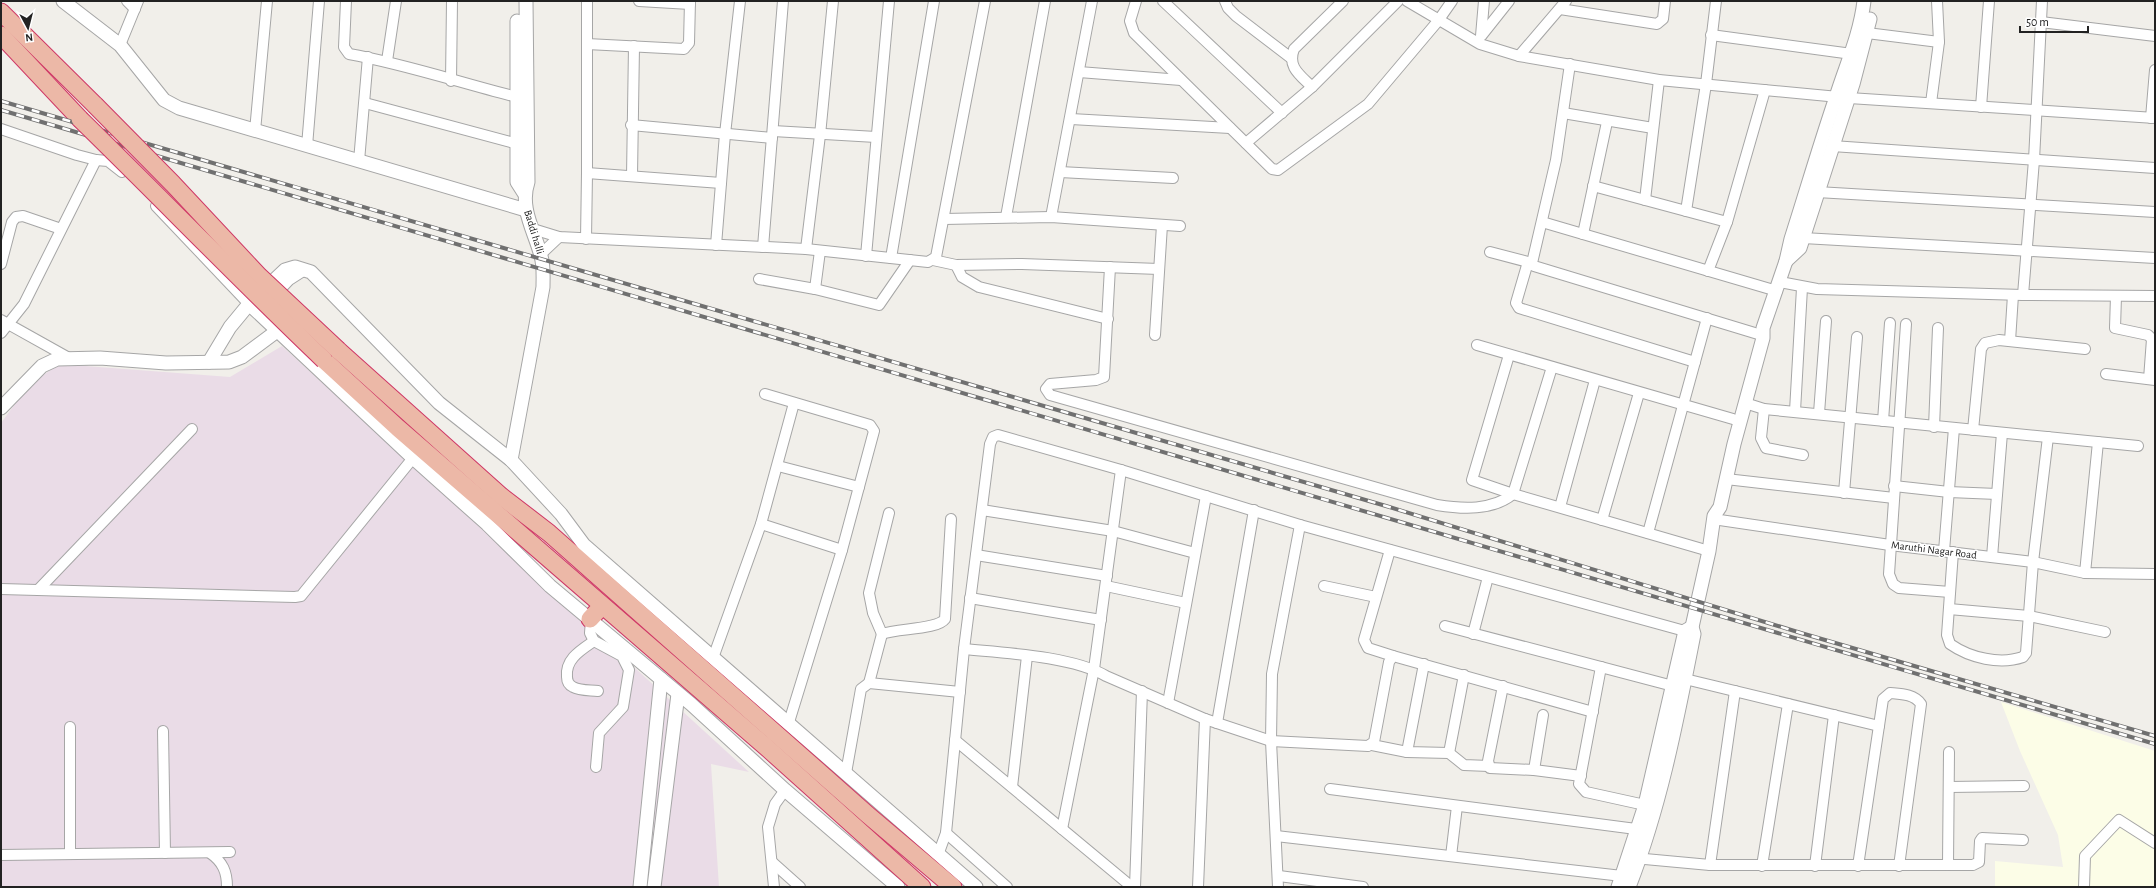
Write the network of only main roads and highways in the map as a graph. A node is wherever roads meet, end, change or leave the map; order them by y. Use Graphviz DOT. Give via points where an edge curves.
graph roads {
  1 [pos="1,12"];
  2 [pos="1,35"];
  3 [pos="602,606"];
  4 [pos="590,620"];
  5 [pos="910,885"];
  6 [pos="953,887"];
  1 -- 6 [label="highway, bridge" via="173,184 259,276 338,350 501,496 549,533 868,816"];
  2 -- 3 [label="highway, bridge" via="80,119 249,289 398,428 535,544"];
  3 -- 4 [label="highway"];
  3 -- 5 [label="highway" via="765,746"];
}
